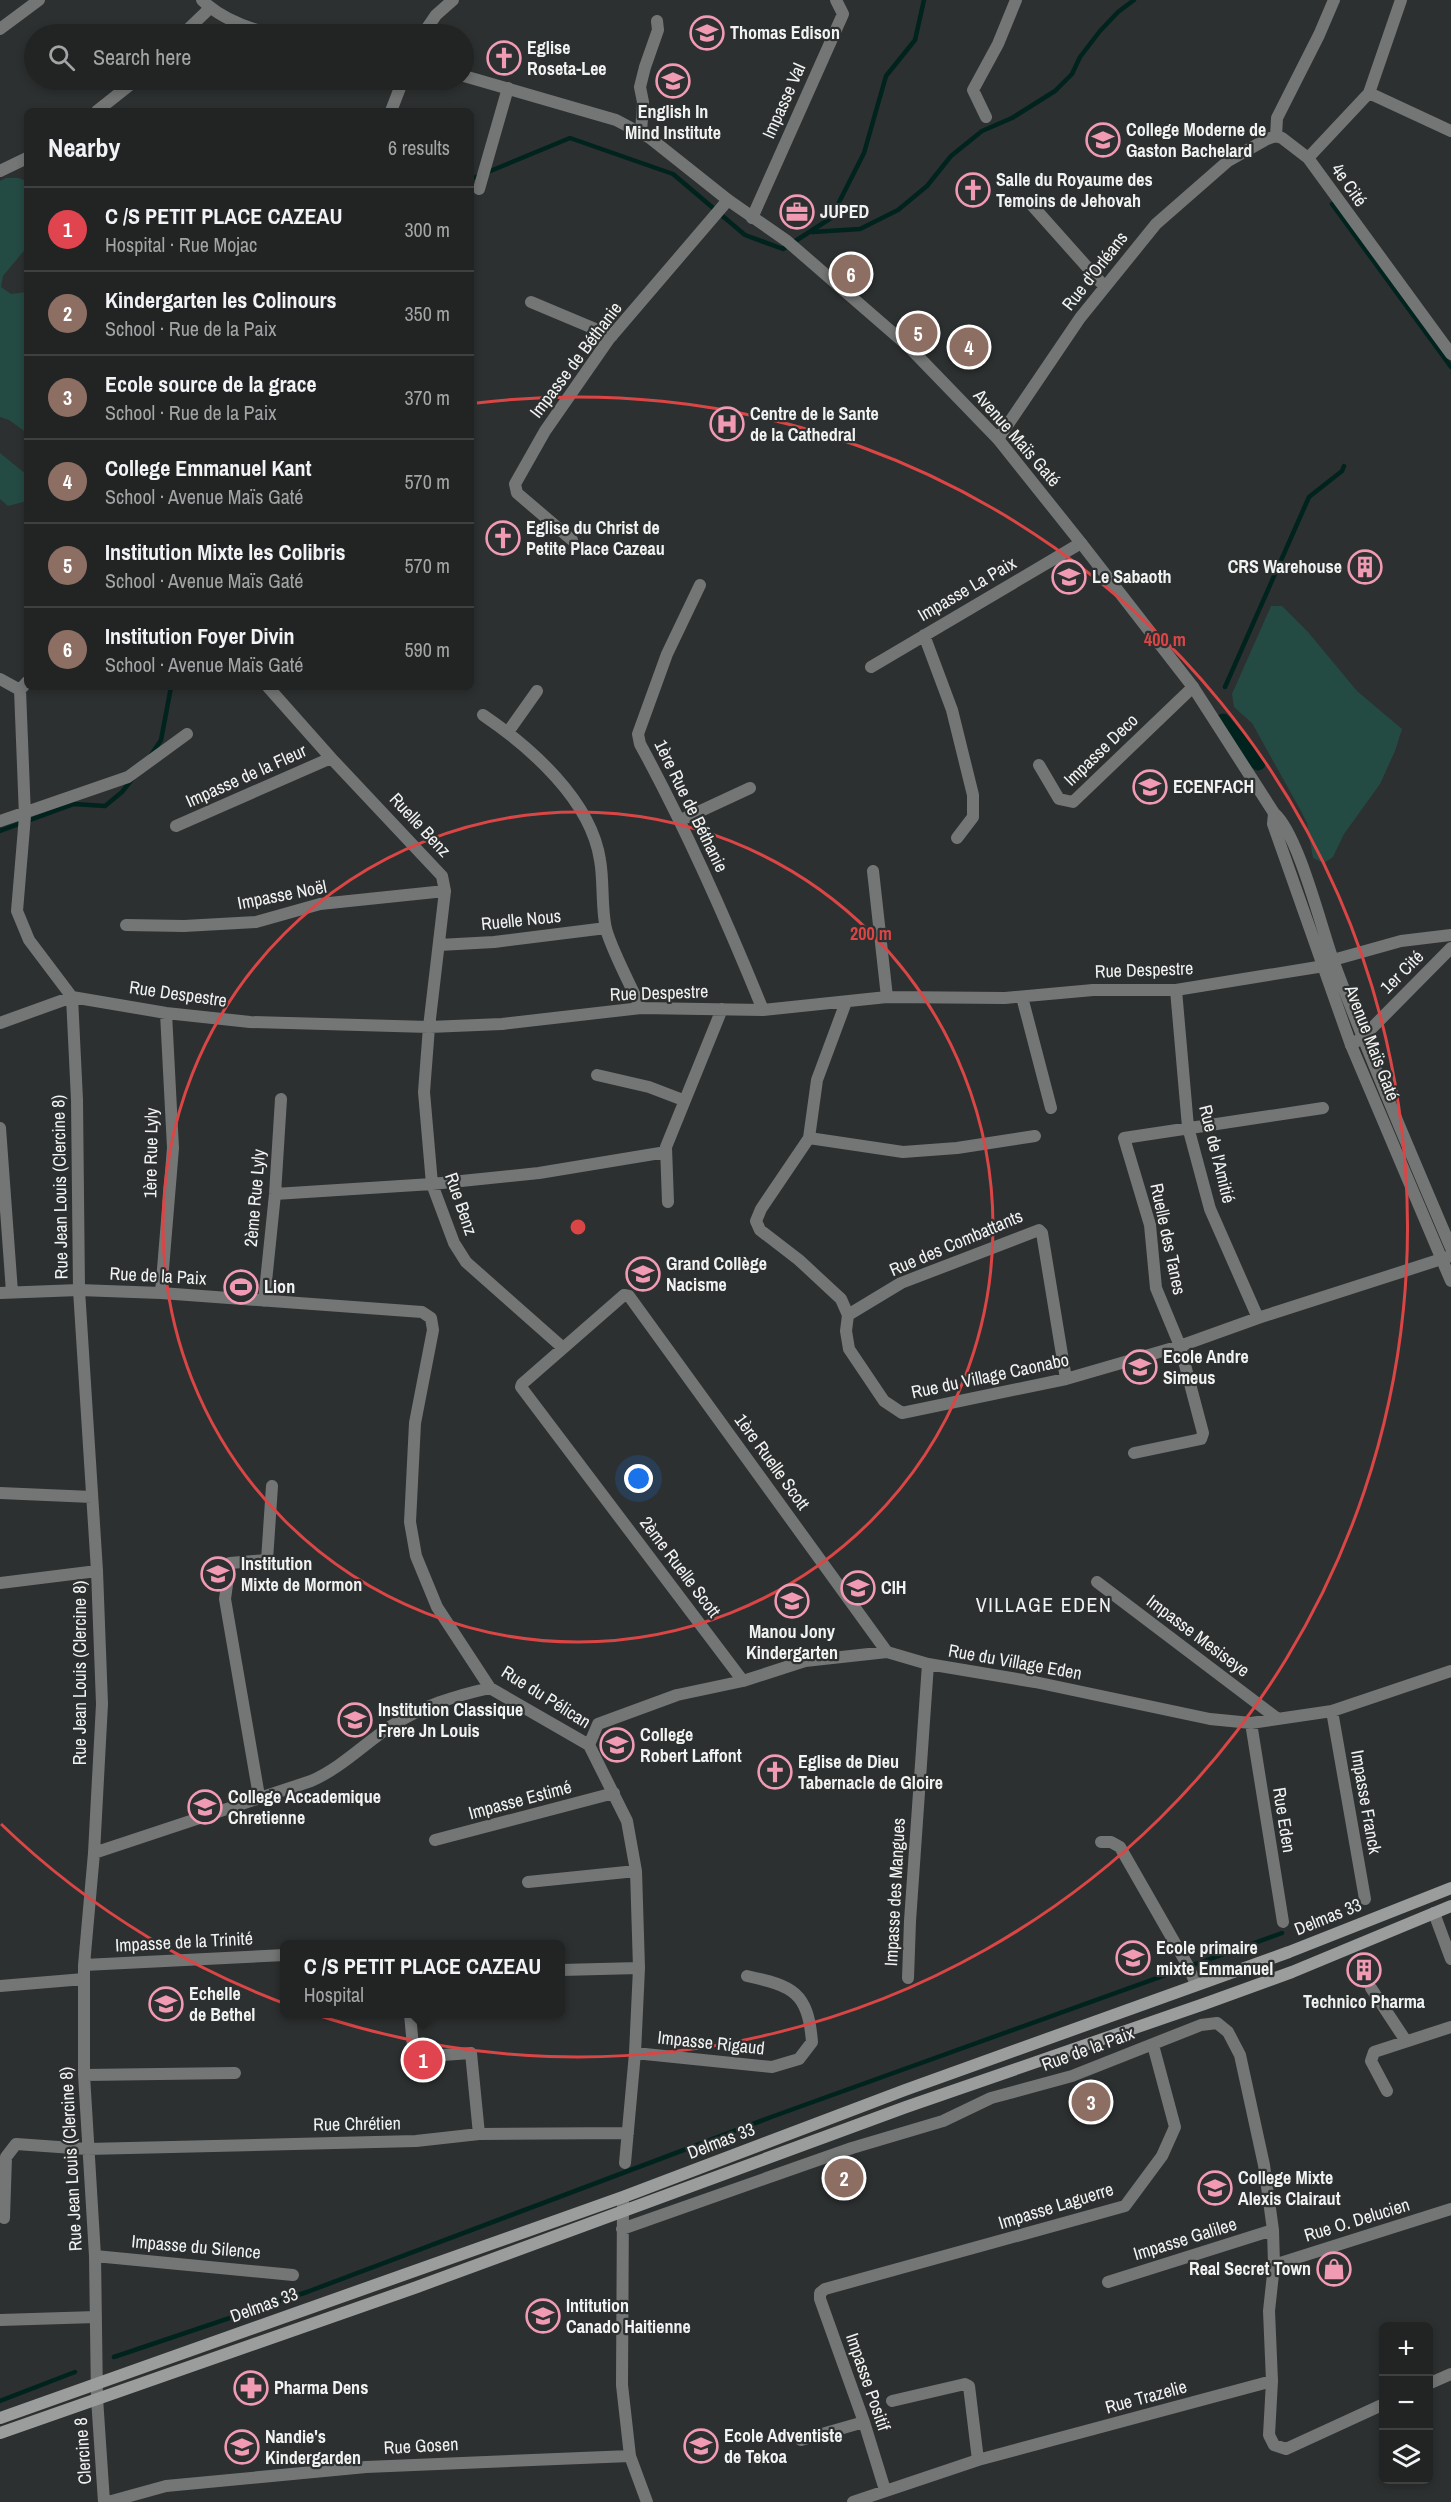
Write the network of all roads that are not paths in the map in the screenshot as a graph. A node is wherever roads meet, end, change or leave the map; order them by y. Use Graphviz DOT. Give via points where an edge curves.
graph roads {
  1 [pos="39,0"];
  2 [pos="453,0"];
  3 [pos="836,0"];
  4 [pos="1016,0"];
  5 [pos="1334,0"];
  6 [pos="1401,0"];
  7 [pos="206,4"];
  8 [pos="657,21"];
  9 [pos="191,24"];
  10 [pos="243,24"];
  11 [pos="430,24"];
  12 [pos="0,29"];
  13 [pos="474,79"];
  14 [pos="507,88"];
  15 [pos="123,90"];
  16 [pos="399,90"];
  17 [pos="1369,93"];
  18 [pos="101,108"];
  19 [pos="392,108"];
  20 [pos="986,117"];
  21 [pos="1451,131"];
  22 [pos="641,133"];
  23 [pos="1276,136"];
  24 [pos="1308,158"];
  25 [pos="24,159"];
  26 [pos="0,171"];
  27 [pos="479,189"];
  28 [pos="1030,202"];
  29 [pos="725,203"];
  30 [pos="752,218"];
  31 [pos="1104,286"];
  32 [pos="531,302"];
  33 [pos="612,336"];
  34 [pos="1451,354"];
  35 [pos="998,439"];
  36 [pos="572,540"];
  37 [pos="1082,543"];
  38 [pos="700,585"];
  39 [pos="924,635"];
  40 [pos="871,667"];
  41 [pos="0,679"];
  42 [pos="24,686"];
  43 [pos="1192,687"];
  44 [pos="24,690"];
  45 [pos="271,690"];
  46 [pos="537,691"];
  47 [pos="483,715"];
  48 [pos="508,732"];
  49 [pos="187,734"];
  50 [pos="331,758"];
  51 [pos="1039,765"];
  52 [pos="750,788"];
  53 [pos="25,814"];
  54 [pos="681,820"];
  55 [pos="0,821"];
  56 [pos="176,826"];
  57 [pos="957,838"];
  58 [pos="873,871"];
  59 [pos="445,891"];
  60 [pos="126,925"];
  61 [pos="606,928"];
  62 [pos="1451,935"];
  63 [pos="439,945"];
  64 [pos="1451,948"];
  65 [pos="1329,963"];
  66 [pos="1176,990"];
  67 [pos="72,997"];
  68 [pos="887,997"];
  69 [pos="1022,997"];
  70 [pos="846,1002"];
  71 [pos="641,1008"];
  72 [pos="722,1009"];
  73 [pos="763,1010"];
  74 [pos="166,1013"];
  75 [pos="0,1023"];
  76 [pos="429,1027"];
  77 [pos="1363,1036"];
  78 [pos="1351,1045"];
  79 [pos="597,1075"];
  80 [pos="281,1100"];
  81 [pos="683,1100"];
  82 [pos="1051,1108"];
  83 [pos="1323,1108"];
  84 [pos="1188,1126"];
  85 [pos="0,1128"];
  86 [pos="1035,1136"];
  87 [pos="809,1138"];
  88 [pos="666,1152"];
  89 [pos="432,1184"];
  90 [pos="275,1194"];
  91 [pos="668,1202"];
  92 [pos="1451,1248"];
  93 [pos="1446,1257"];
  94 [pos="1451,1281"];
  95 [pos="79,1290"];
  96 [pos="6,1292"];
  97 [pos="161,1293"];
  98 [pos="626,1294"];
  99 [pos="264,1301"];
  100 [pos="422,1312"];
  101 [pos="849,1315"];
  102 [pos="1258,1318"];
  103 [pos="1180,1346"];
  104 [pos="562,1347"];
  105 [pos="1066,1379"];
  106 [pos="1134,1453"];
  107 [pos="272,1486"];
  108 [pos="0,1493"];
  109 [pos="92,1497"];
  110 [pos="97,1571"];
  111 [pos="1097,1582"];
  112 [pos="0,1583"];
  113 [pos="887,1652"];
  114 [pos="928,1664"];
  115 [pos="1451,1671"];
  116 [pos="743,1681"];
  117 [pos="490,1688"];
  118 [pos="1332,1711"];
  119 [pos="1278,1719"];
  120 [pos="1251,1723"];
  121 [pos="589,1745"];
  122 [pos="615,1792"];
  123 [pos="259,1796"];
  124 [pos="435,1840"];
  125 [pos="1101,1842"];
  126 [pos="94,1854"];
  127 [pos="636,1871"];
  128 [pos="528,1882"];
  129 [pos="1451,1888"];
  130 [pos="1365,1899"];
  131 [pos="1451,1906"];
  132 [pos="1434,1913"];
  133 [pos="1283,1922"];
  134 [pos="280,1955"];
  135 [pos="1451,1959"];
  136 [pos="84,1965"];
  137 [pos="639,1968"];
  138 [pos="565,1970"];
  139 [pos="747,1976"];
  140 [pos="908,1978"];
  141 [pos="84,1979"];
  142 [pos="1196,1984"];
  143 [pos="0,1986"];
  144 [pos="1371,1988"];
  145 [pos="410,2018"];
  146 [pos="1451,2027"];
  147 [pos="1406,2041"];
  148 [pos="1153,2045"];
  149 [pos="635,2053"];
  150 [pos="235,2073"];
  151 [pos="84,2075"];
  152 [pos="1387,2091"];
  153 [pos="628,2133"];
  154 [pos="479,2134"];
  155 [pos="87,2149"];
  156 [pos="625,2163"];
  157 [pos="623,2197"];
  158 [pos="1451,2209"];
  159 [pos="622,2212"];
  160 [pos="4,2218"];
  161 [pos="622,2229"];
  162 [pos="1273,2230"];
  163 [pos="95,2256"];
  164 [pos="1274,2265"];
  165 [pos="293,2275"];
  166 [pos="1108,2282"];
  167 [pos="825,2289"];
  168 [pos="96,2317"];
  169 [pos="0,2320"];
  170 [pos="1451,2374"];
  171 [pos="1272,2381"];
  172 [pos="1433,2382"];
  173 [pos="97,2384"];
  174 [pos="97,2398"];
  175 [pos="892,2401"];
  176 [pos="1379,2406"];
  177 [pos="0,2418"];
  178 [pos="864,2422"];
  179 [pos="0,2433"];
  180 [pos="801,2440"];
  181 [pos="630,2456"];
  182 [pos="978,2460"];
  183 [pos="885,2490"];
  184 [pos="106,2502"];
  185 [pos="647,2502"];
  186 [pos="853,2502"];
  1 -- 12 [label="street"];
  2 -- 11 [label="street"];
  3 -- 30 [label="street, Impasse Val" via="843,14"];
  4 -- 20 [label="street" via="973,90"];
  5 -- 23 [label="street" via="1277,118"];
  6 -- 17 [label="street, 4e Cité"];
  7 -- 9 [label="street"];
  7 -- 10 [label="street"];
  8 -- 22 [label="street" via="658,30 640,87"];
  13 -- 14 [label="street, Avenue Maïs Gaté"];
  14 -- 22 [label="street, Avenue Maïs Gaté" via="616,120"];
  14 -- 27 [label="street"];
  15 -- 18 [label="street"];
  16 -- 19 [label="street"];
  17 -- 21 [label="street"];
  17 -- 24 [label="street, 4e Cité"];
  22 -- 29 [label="street, Avenue Maïs Gaté"];
  23 -- 24 [label="street"];
  23 -- 31 [label="street, Rue d'Orléans" via="1219,169 1156,224"];
  24 -- 34 [label="street, 4e Cité"];
  25 -- 26 [label="street"];
  28 -- 31 [label="street"];
  29 -- 30 [label="street, Avenue Maïs Gaté"];
  29 -- 33 [label="street, Impasse de Béthanie"];
  30 -- 35 [label="street, Avenue Maïs Gaté" via="790,245 908,346"];
  31 -- 35 [label="street, Rue d'Orléans"];
  32 -- 33 [label="street"];
  33 -- 36 [label="street, Impasse de Béthanie" via="545,431 515,484 516,493"];
  35 -- 37 [label="street, Avenue Maïs Gaté"];
  37 -- 39 [label="street, Impasse La Paix"];
  37 -- 43 [label="street, Avenue Maïs Gaté"];
  38 -- 54 [label="street, 1ère Rue de Béthanie" via="667,654 638,734"];
  39 -- 40 [label="street, Impasse La Paix"];
  39 -- 57 [label="street" via="952,710 972,795 973,817"];
  41 -- 42 [label="street"];
  43 -- 51 [label="street, Impasse Deco" via="1073,802 1059,800"];
  43 -- 65 [label="street, Avenue Maïs Gaté" via="1274,813 1283,820 1299,858"];
  44 -- 53 [label="street"];
  45 -- 50 [label="street, Ruelle Benz"];
  46 -- 48 [label="street"];
  47 -- 48 [label="street"];
  48 -- 61 [label="street" via="547,768 585,816 600,858"];
  49 -- 53 [label="street" via="128,777"];
  50 -- 56 [label="street, Impasse de la Fleur"];
  50 -- 59 [label="street, Ruelle Benz" via="437,870"];
  52 -- 54 [label="street"];
  53 -- 55 [label="street"];
  53 -- 67 [label="street" via="17,911 29,940"];
  54 -- 73 [label="street, 1ère Rue de Béthanie"];
  58 -- 68 [label="street"];
  59 -- 60 [label="street, Impasse Noël" via="320,904 256,922"];
  59 -- 63 [label="street"];
  61 -- 63 [label="street, Ruelle Nous"];
  61 -- 71 [label="street"];
  62 -- 65 [label="street, Rue Despestre" via="1401,941"];
  63 -- 76 [label="street"];
  64 -- 77 [label="street, 1er Cité"];
  65 -- 66 [label="street, Rue Despestre"];
  65 -- 77 [label="street, Avenue Maïs Gaté"];
  65 -- 78 [label="street, Avenue Maïs Gaté"];
  66 -- 69 [label="street, Rue Despestre" via="1093,990"];
  66 -- 84 [label="street, Rue de l'Amitié"];
  67 -- 74 [label="street, Rue Despestre"];
  67 -- 75 [label="street, Rue Despestre"];
  67 -- 95 [label="street, Rue Jean Louis (Clercine 8)"];
  68 -- 69 [label="street, Rue Despestre"];
  68 -- 70 [label="street, Rue Despestre"];
  69 -- 82 [label="street"];
  70 -- 73 [label="street, Rue Despestre"];
  70 -- 87 [label="street" via="817,1080"];
  71 -- 72 [label="street, Rue Despestre"];
  71 -- 76 [label="street, Rue Despestre" via="502,1024"];
  72 -- 73 [label="street, Rue Despestre"];
  72 -- 81 [label="street"];
  74 -- 76 [label="street, Rue Despestre" via="250,1022"];
  74 -- 97 [label="street, 1ère Rue Lyly" via="173,1148"];
  76 -- 89 [label="street, Rue Benz" via="424,1092"];
  77 -- 78 [label="street, 1er Cité"];
  77 -- 92 [label="street, Avenue Maïs Gaté"];
  78 -- 93 [label="street, Avenue Maïs Gaté"];
  79 -- 81 [label="street"];
  80 -- 90 [label="street, 2ème Rue Lyly"];
  81 -- 88 [label="street"];
  83 -- 84 [label="street, Ruelle des Tanes"];
  84 -- 102 [label="street, Rue de l'Amitié" via="1210,1209"];
  84 -- 103 [label="street, Ruelle des Tanes" via="1124,1138 1150,1225 1156,1287"];
  85 -- 96 [label="street"];
  86 -- 87 [label="street" via="903,1152"];
  87 -- 101 [label="street" via="756,1221 760,1230 841,1299"];
  88 -- 89 [label="street" via="539,1173"];
  88 -- 91 [label="street"];
  89 -- 90 [label="street"];
  89 -- 104 [label="street, Rue Benz" via="454,1243 466,1262"];
  90 -- 99 [label="street, 2ème Rue Lyly"];
  93 -- 94 [label="street, Avenue Maïs Gaté"];
  93 -- 102 [label="street, Rue du Village Caonabo"];
  95 -- 96 [label="street, Rue de la Paix"];
  95 -- 97 [label="street, Rue de la Paix"];
  95 -- 109 [label="street, Rue Jean Louis (Clercine 8)"];
  97 -- 99 [label="street, Rue de la Paix"];
  98 -- 104 [label="street, 2ème Ruelle Scott"];
  98 -- 113 [label="street, 1ère Ruelle Scott"];
  99 -- 100 [label="street, Rue de la Paix"];
  100 -- 117 [label="street, Rue du Pélican" via="430,1318 432,1330 415,1423 410,1522 416,1556 437,1606"];
  101 -- 105 [label="street, Rue du Village Caonabo" via="849,1349 884,1401 902,1413"];
  101 -- 105 [label="street, Rue des Combattants" via="901,1283 1039,1230"];
  102 -- 103 [label="street, Rue du Village Caonabo"];
  103 -- 105 [label="street, Rue du Village Caonabo"];
  103 -- 106 [label="street, Ruelle des Tanes" via="1203,1437"];
  104 -- 116 [label="street, 2ème Ruelle Scott" via="521,1387"];
  107 -- 123 [label="street" via="267,1560 230,1563 225,1599"];
  108 -- 109 [label="street"];
  109 -- 110 [label="street, Rue Jean Louis (Clercine 8)"];
  110 -- 112 [label="street"];
  110 -- 126 [label="street, Rue Jean Louis (Clercine 8)" via="102,1704"];
  111 -- 119 [label="street, Impasse Mesiseye"];
  113 -- 114 [label="street, Rue du Village Eden"];
  113 -- 116 [label="street, Rue du Village Eden" via="805,1661"];
  114 -- 120 [label="street, Rue du Village Eden" via="1210,1719"];
  114 -- 140 [label="street, Impasse des Mangues"];
  115 -- 118 [label="street, Rue du Village Eden"];
  116 -- 121 [label="street, Rue du Village Eden" via="677,1695 598,1724"];
  117 -- 121 [label="street, Rue du Pélican"];
  117 -- 123 [label="street" via="442,1700 392,1725 329,1773"];
  118 -- 119 [label="street, Rue du Village Eden"];
  118 -- 130 [label="street, Impasse Franck"];
  119 -- 120 [label="street, Rue du Village Eden"];
  120 -- 133 [label="street, Rue Eden"];
  121 -- 122 [label="street, Rue du Pélican"];
  122 -- 124 [label="street, Impasse Estimé"];
  122 -- 127 [label="street, Rue du Pélican" via="627,1821"];
  123 -- 126 [label="street"];
  125 -- 142 [label="street" via="1120,1847"];
  126 -- 136 [label="street, Rue Jean Louis (Clercine 8)"];
  127 -- 128 [label="street"];
  127 -- 137 [label="street, Rue du Pélican"];
  129 -- 142 [label="main road, Delmas 33"];
  131 -- 132 [label="main road, Delmas 33"];
  132 -- 135 [label="street"];
  132 -- 159 [label="main road, Delmas 33" via="1292,1972"];
  134 -- 136 [label="street, Impasse de la Trinité"];
  136 -- 141 [label="street, Rue Jean Louis (Clercine 8)"];
  137 -- 138 [label="street"];
  137 -- 149 [label="street, Rue du Pélican"];
  139 -- 149 [label="street, Impasse Rigaud" via="778,1983 799,1995 810,2020 812,2042 799,2059 772,2067"];
  141 -- 143 [label="street"];
  141 -- 151 [label="street, Rue Jean Louis (Clercine 8)"];
  142 -- 157 [label="main road, Delmas 33"];
  144 -- 147 [label="street"];
  145 -- 154 [label="street" via="414,2057 471,2053"];
  146 -- 147 [label="street"];
  147 -- 152 [label="street" via="1372,2055 1371,2061"];
  148 -- 161 [label="street, Rue de la Paix" via="1072,2076 991,2098 943,2121 852,2148"];
  148 -- 162 [label="street, Rue de la Paix" via="1201,2025 1217,2023 1228,2032 1240,2055 1245,2077"];
  148 -- 167 [label="street, Impasse Laguerre" via="1174,2127 1162,2156 1125,2206"];
  149 -- 153 [label="street, Rue du Pélican"];
  150 -- 151 [label="street"];
  151 -- 155 [label="street, Rue Jean Louis (Clercine 8)"];
  153 -- 154 [label="street, Rue Chrétien"];
  153 -- 156 [label="street, Rue du Pélican"];
  154 -- 155 [label="street, Rue Chrétien" via="416,2140"];
  155 -- 160 [label="street, Rue Chrétien" via="16,2144 6,2157"];
  155 -- 163 [label="street, Rue Jean Louis (Clercine 8)"];
  157 -- 159 [label="street"];
  157 -- 173 [label="main road, Delmas 33"];
  158 -- 164 [label="street, Rue O. Delucien"];
  159 -- 161 [label="street"];
  159 -- 174 [label="main road, Delmas 33"];
  161 -- 181 [label="street" via="622,2385"];
  162 -- 164 [label="street, Rue de la Paix"];
  162 -- 166 [label="street, Impasse Galilee"];
  163 -- 165 [label="street, Impasse du Silence"];
  163 -- 168 [label="street, Rue Jean Louis (Clercine 8)"];
  164 -- 171 [label="street, Rue de la Paix" via="1269,2311"];
  167 -- 178 [label="street, Impasse Positif" via="820,2299"];
  168 -- 169 [label="street"];
  168 -- 173 [label="street, Rue Jean Louis (Clercine 8)"];
  170 -- 172 [label="street"];
  171 -- 176 [label="street" via="1269,2434 1274,2445 1286,2449"];
  171 -- 182 [label="street, Rue Trazelie"];
  173 -- 174 [label="street, Clercine 8"];
  173 -- 177 [label="main road, Delmas 33"];
  174 -- 179 [label="main road, Delmas 33"];
  174 -- 184 [label="street, Clercine 8"];
  175 -- 182 [label="street, Impasse Positif" via="969,2386"];
  178 -- 180 [label="street"];
  178 -- 183 [label="street, Impasse Positif"];
  181 -- 184 [label="street, Rue Gosen" via="366,2467 166,2486"];
  181 -- 185 [label="street"];
  182 -- 183 [label="street, Rue Trazelie"];
  183 -- 186 [label="street, Rue Trazelie"];
}
